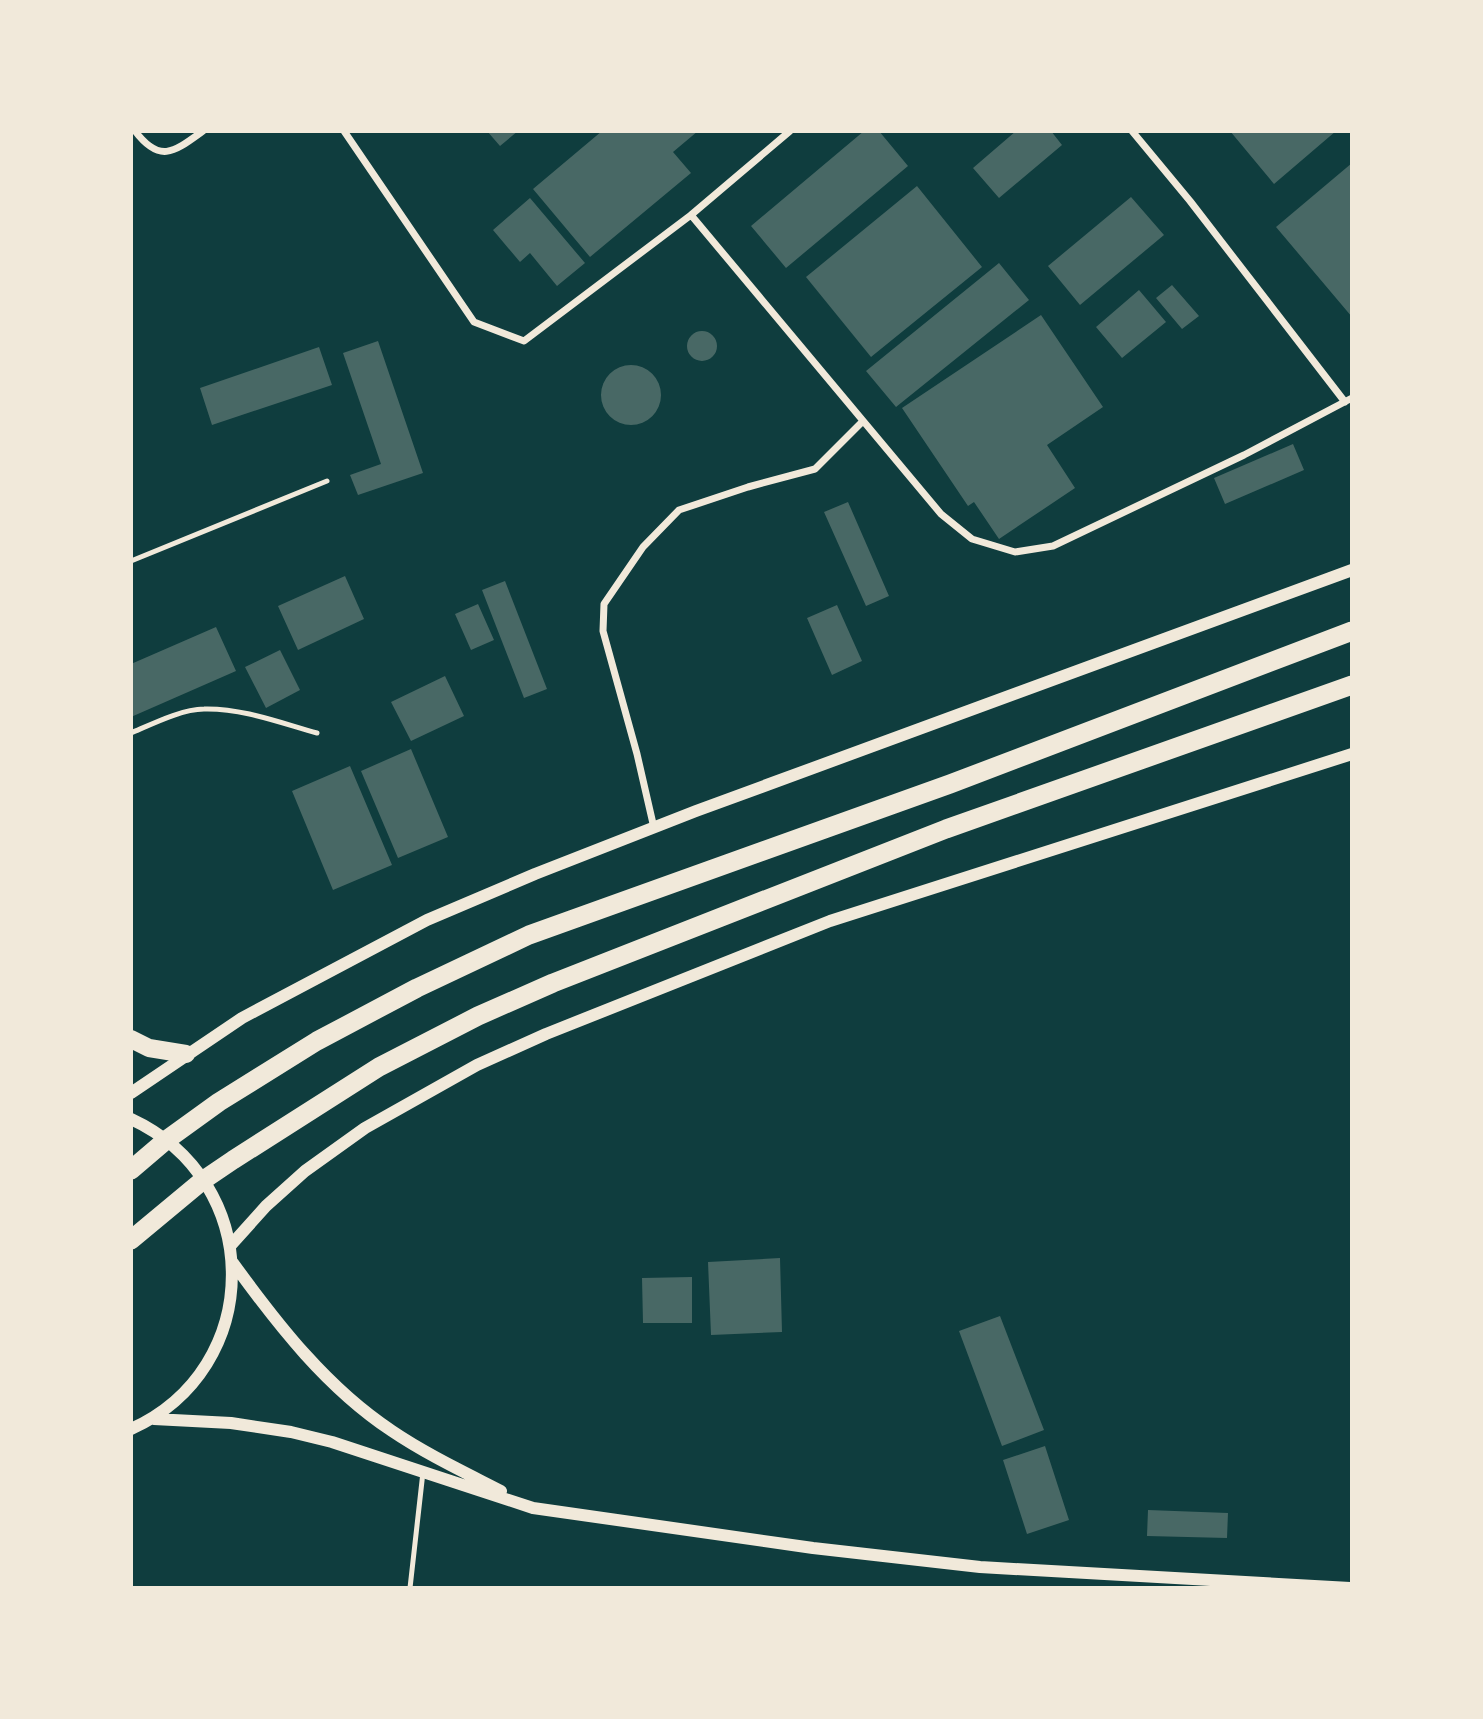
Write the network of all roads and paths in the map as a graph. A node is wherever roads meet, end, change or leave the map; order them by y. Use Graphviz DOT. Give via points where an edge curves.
graph roads {
  1 [pos="135,131"];
  2 [pos="203,131"];
  3 [pos="344,131"];
  4 [pos="790,131"];
  5 [pos="1132,131"];
  6 [pos="691,215"];
  7 [pos="1348,400"];
  8 [pos="863,421"];
  9 [pos="327,481"];
  10 [pos="131,561"];
  11 [pos="1352,570"];
  12 [pos="1352,631"];
  13 [pos="1352,685"];
  14 [pos="131,733"];
  15 [pos="317,733"];
  16 [pos="1352,754"];
  17 [pos="654,828"];
  18 [pos="131,1039"];
  19 [pos="186,1054"];
  20 [pos="131,1093"];
  21 [pos="131,1119"];
  22 [pos="131,1170"];
  23 [pos="131,1240"];
  24 [pos="231,1245"];
  25 [pos="233,1263"];
  26 [pos="154,1419"];
  27 [pos="131,1429"];
  28 [pos="423,1472"];
  29 [pos="533,1508"];
  30 [pos="410,1588"];
  31 [pos="1350,1588"];
  1 -- 2 [label="street" via="159,152 172,150"];
  3 -- 6 [label="street" via="474,322 524,341"];
  4 -- 6 [label="street"];
  5 -- 7 [label="street"];
  6 -- 8 [label="street"];
  7 -- 8 [label="street" via="1053,546 1015,552 972,539 941,514"];
  8 -- 17 [label="street" via="815,469 679,510 643,547 604,604 603,631"];
  9 -- 10 [label="lane"];
  11 -- 17 [label="street"];
  12 -- 22 [label="highway" via="950,784 528,934 317,1041 219,1102"];
  13 -- 23 [label="highway" via="946,829 478,1016 379,1067 233,1160"];
  14 -- 15 [label="lane" via="202,708 240,712"];
  16 -- 24 [label="street" via="831,921 546,1034 477,1065 365,1128 305,1171"];
  17 -- 19 [label="street" via="427,920 242,1017"];
  18 -- 19 [label="main road" via="149,1048"];
  19 -- 20 [label="street"];
  21 -- 24 [label="street" via="158,1133 198,1170 213,1193"];
  24 -- 25 [label="street"];
  25 -- 26 [label="street" via="230,1308 215,1351 189,1389"];
  25 -- 29 [label="street" via="319,1369 391,1430"];
  26 -- 27 [label="street"];
  26 -- 28 [label="street" via="291,1432"];
  28 -- 29 [label="street"];
  28 -- 30 [label="lane"];
  29 -- 31 [label="street" via="980,1567"];
}
